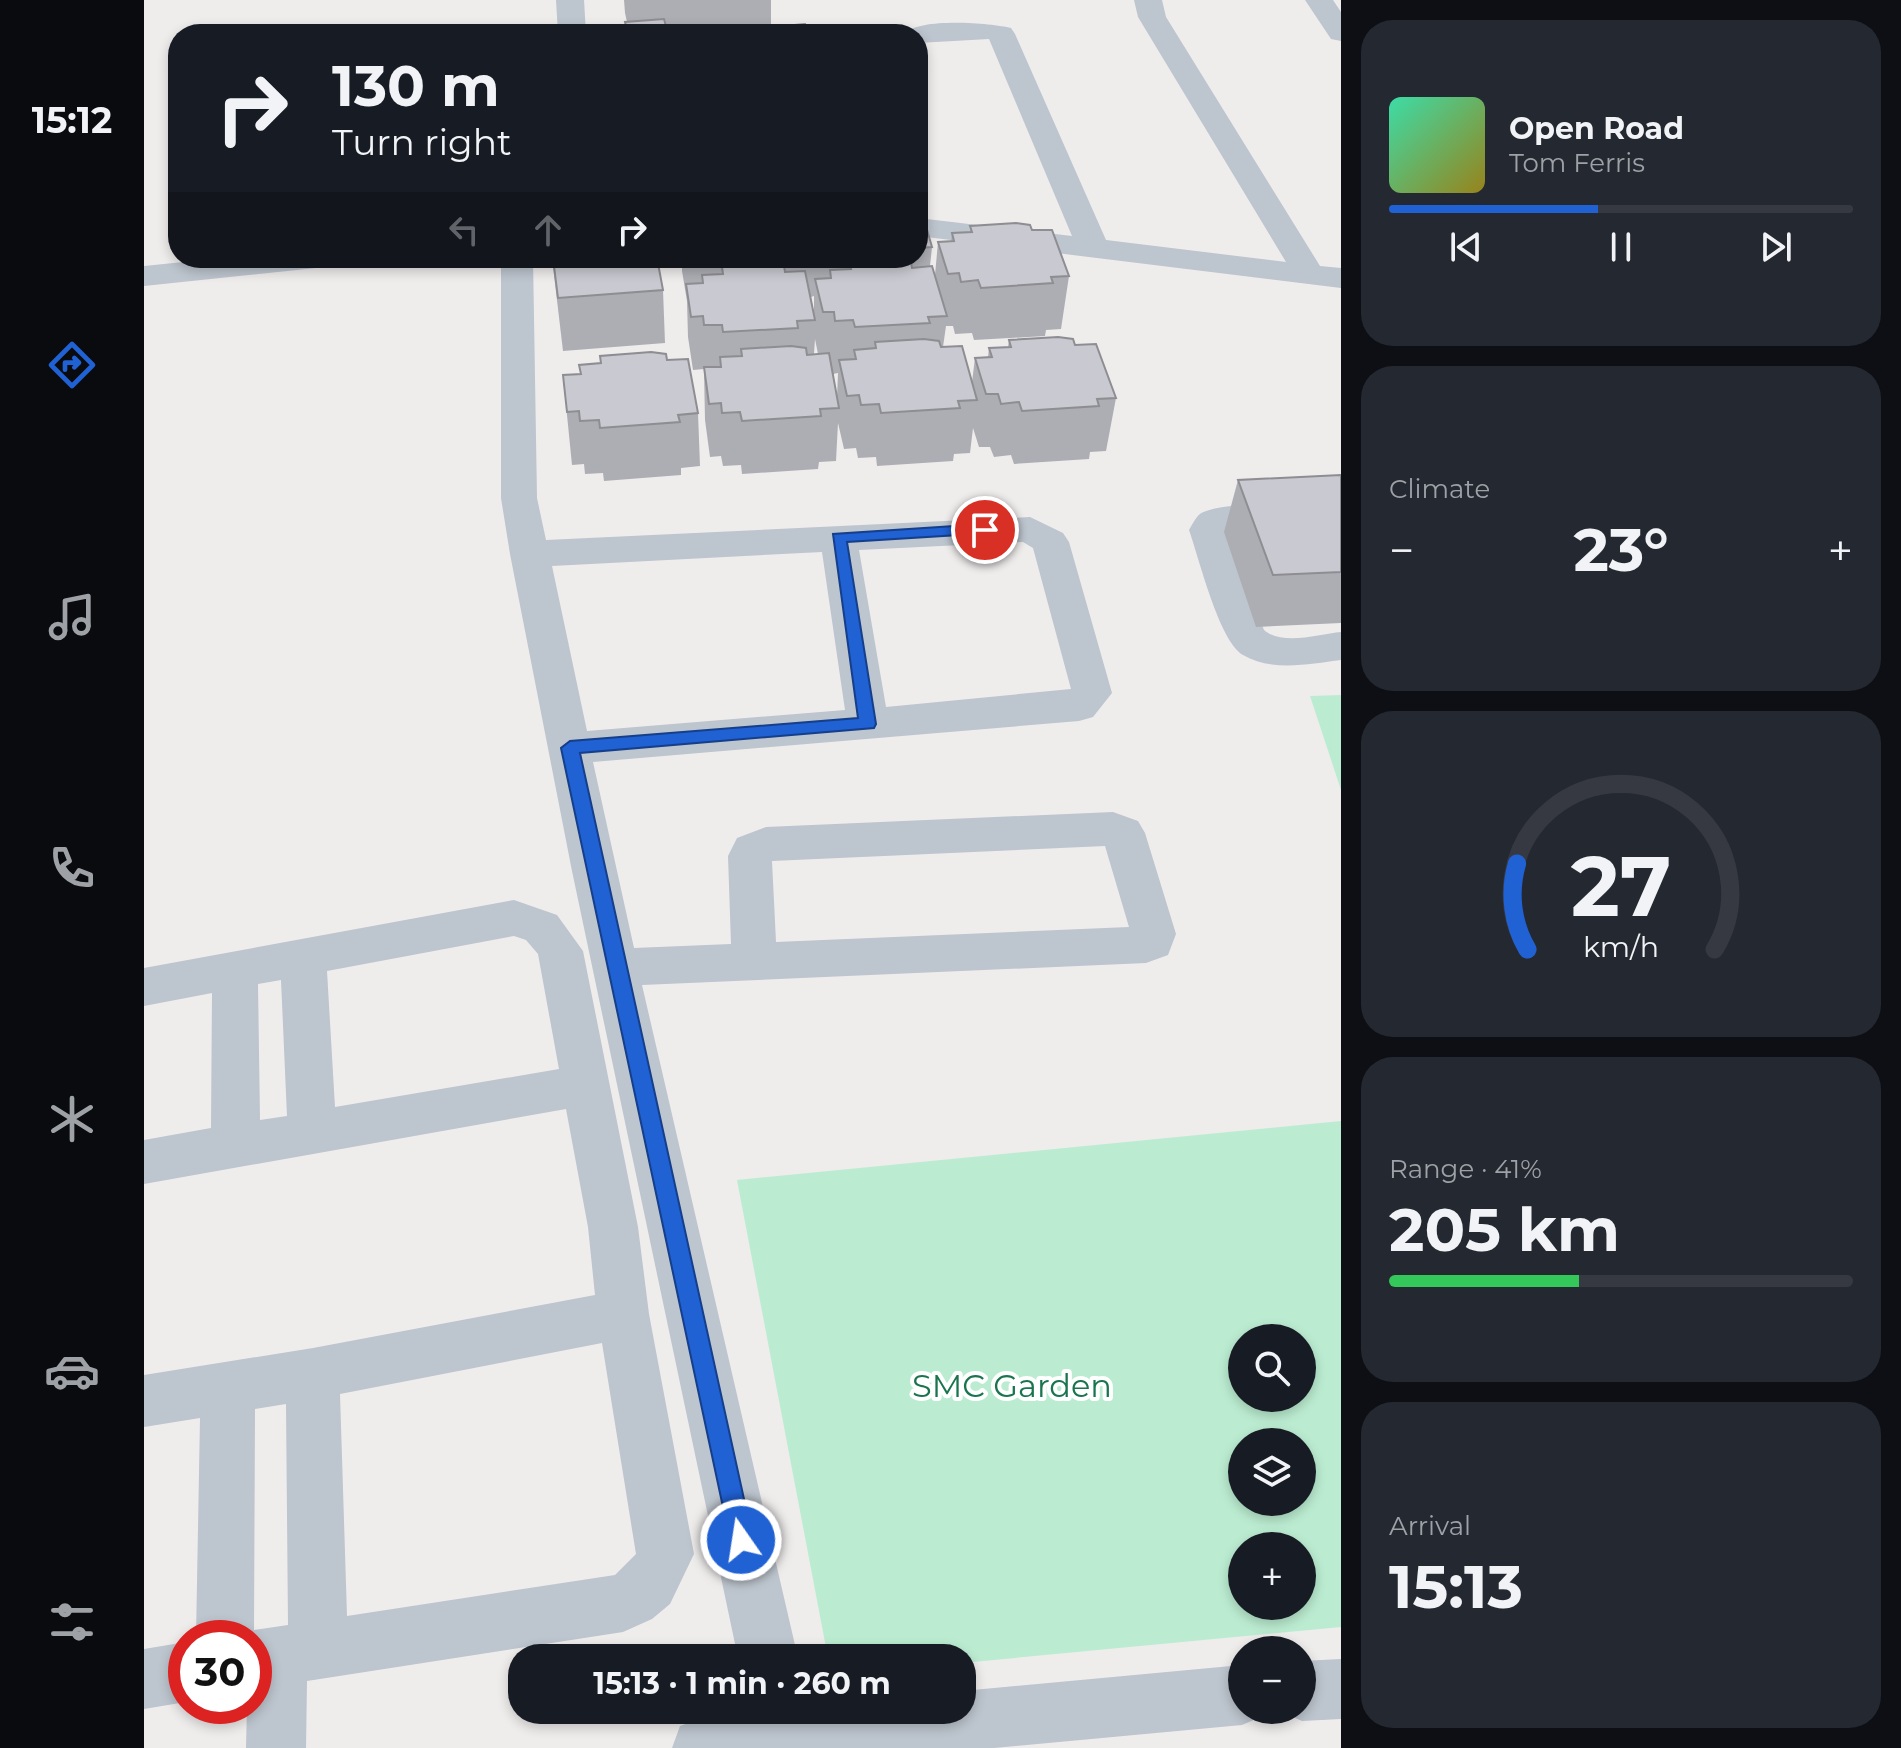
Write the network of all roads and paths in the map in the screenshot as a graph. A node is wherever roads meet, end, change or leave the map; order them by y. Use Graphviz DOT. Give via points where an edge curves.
graph roads {
  1 [pos="570,0"];
  2 [pos="1148,0"];
  3 [pos="1319,0"];
  4 [pos="571,24"];
  5 [pos="1341,33"];
  6 [pos="928,34"];
  7 [pos="928,228"];
  8 [pos="1092,245"];
  9 [pos="220,268"];
  10 [pos="517,268"];
  11 [pos="144,276"];
  12 [pos="1325,276"];
  13 [pos="1341,513"];
  14 [pos="838,537"];
  15 [pos="529,554"];
  16 [pos="1341,646"];
  17 [pos="868,724"];
  18 [pos="570,748"];
  19 [pos="303,957"];
  20 [pos="754,962"];
  21 [pos="618,967"];
  22 [pos="235,970"];
  23 [pos="144,987"];
  24 [pos="586,1085"];
  25 [pos="312,1133"];
  26 [pos="236,1146"];
  27 [pos="144,1162"];
  28 [pos="669,1216"];
  29 [pos="613,1227"];
  30 [pos="623,1314"];
  31 [pos="313,1374"];
  32 [pos="228,1388"];
  33 [pos="144,1401"];
  34 [pos="264,1620"];
  35 [pos="272,1631"];
  36 [pos="765,1644"];
  37 [pos="272,1650"];
  38 [pos="168,1675"];
  39 [pos="144,1679"];
  40 [pos="1341,1689"];
  41 [pos="1316,1690"];
  42 [pos="272,1692"];
  43 [pos="1228,1697"];
  44 [pos="780,1724"];
  45 [pos="810,1724"];
  46 [pos="1030,1732"];
  47 [pos="276,1748"];
  48 [pos="702,1748"];
  1 -- 4 [label="street"];
  2 -- 12 [label="street" via="1152,17"];
  3 -- 5 [label="street"];
  6 -- 8 [label="street" via="985,30 1001,34"];
  7 -- 8 [label="street"];
  8 -- 12 [label="street"];
  9 -- 11 [label="street"];
  10 -- 15 [label="street" via="519,498"];
  13 -- 16 [label="street" via="1222,520 1208,530 1254,646"];
  14 -- 15 [label="street"];
  14 -- 17 [label="street"];
  14 -- 17 [label="street" via="1015,528 1042,534 1050,542 1092,693 1079,706"];
  15 -- 18 [label="street"];
  17 -- 18 [label="street"];
  18 -- 21 [label="street"];
  19 -- 22 [label="street"];
  19 -- 24 [label="street" via="514,918 535,921 552,935 560,951"];
  19 -- 25 [label="street"];
  20 -- 20 [label="street" via="750,856 766,844 1113,829 1123,833 1153,934 1146,945"];
  20 -- 21 [label="street"];
  21 -- 28 [label="street"];
  22 -- 23 [label="street"];
  22 -- 26 [label="street"];
  24 -- 25 [label="street"];
  24 -- 29 [label="street"];
  25 -- 26 [label="street"];
  26 -- 27 [label="street"];
  28 -- 29 [label="street"];
  28 -- 36 [label="street"];
  29 -- 30 [label="street"];
  30 -- 31 [label="street"];
  30 -- 37 [label="street" via="665,1554 659,1577 647,1590 623,1603"];
  31 -- 32 [label="street"];
  31 -- 35 [label="street"];
  32 -- 33 [label="street"];
  32 -- 34 [label="street"];
  38 -- 39 [label="street"];
  40 -- 41 [label="street"];
  42 -- 47 [label="street"];
  43 -- 46 [label="street"];
  44 -- 48 [label="street"];
  45 -- 46 [label="street"];
}
